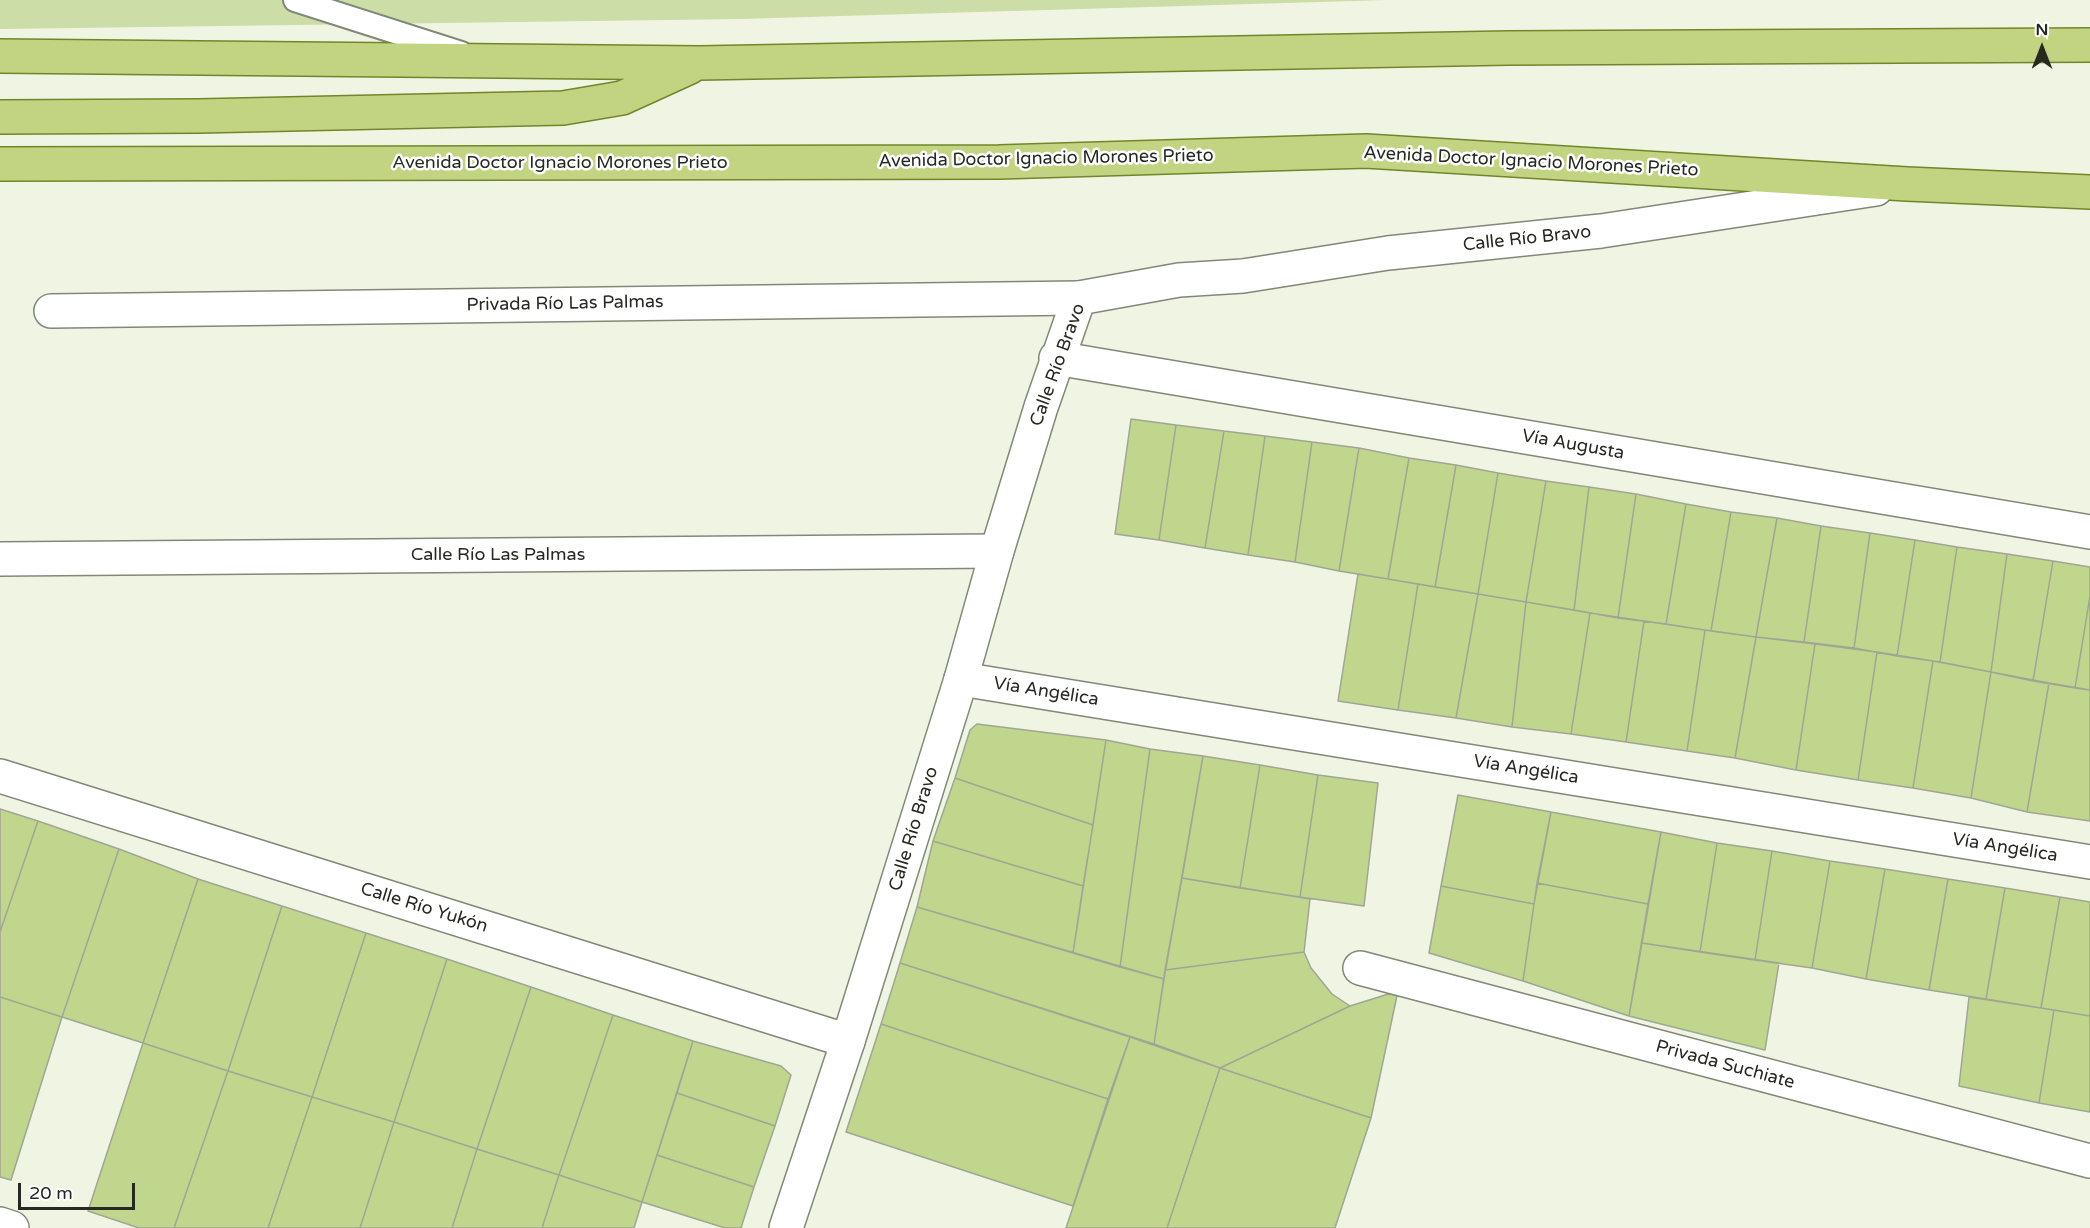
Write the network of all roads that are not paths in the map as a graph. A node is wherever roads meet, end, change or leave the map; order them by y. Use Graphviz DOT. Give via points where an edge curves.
graph roads {
  1 [pos="295,0"];
  2 [pos="2090,45"];
  3 [pos="0,56"];
  4 [pos="486,61"];
  5 [pos="700,63"];
  6 [pos="0,117"];
  7 [pos="0,164"];
  8 [pos="1907,184"];
  9 [pos="2090,192"];
  10 [pos="1079,298"];
  11 [pos="51,311"];
  12 [pos="1056,358"];
  13 [pos="2090,532"];
  14 [pos="997,551"];
  15 [pos="0,559"];
  16 [pos="961,679"];
  17 [pos="0,776"];
  18 [pos="2090,862"];
  19 [pos="1360,968"];
  20 [pos="849,1041"];
  21 [pos="2090,1161"];
  22 [pos="0,1224"];
  23 [pos="12,1228"];
  24 [pos="786,1228"];
  1 -- 4 [label="lane"];
  2 -- 5 [label="main road" via="1508,48"];
  3 -- 4 [label="main road"];
  4 -- 5 [label="main road"];
  5 -- 6 [label="main road" via="622,98 563,108"];
  7 -- 8 [label="main road, Avenida Doctor Ignacio Morones Prieto" via="999,162 1366,151"];
  8 -- 9 [label="main road, Avenida Doctor Ignacio Morones Prieto"];
  8 -- 10 [label="street, Calle Río Bravo" via="1601,231 1388,253 1244,276 1179,280"];
  10 -- 11 [label="street, Privada Río Las Palmas"];
  10 -- 12 [label="street, Calle Río Bravo"];
  12 -- 13 [label="street, Vía Augusta"];
  12 -- 14 [label="street, Calle Río Bravo"];
  14 -- 15 [label="street, Calle Río Las Palmas"];
  14 -- 16 [label="street, Calle Río Bravo"];
  16 -- 18 [label="street, Vía Angélica"];
  16 -- 20 [label="street, Calle Río Bravo"];
  17 -- 20 [label="street, Calle Río Yukón"];
  19 -- 21 [label="street, Privada Suchiate"];
  20 -- 24 [label="street, Calle Río Bravo"];
  22 -- 23 [label="street"];
}
